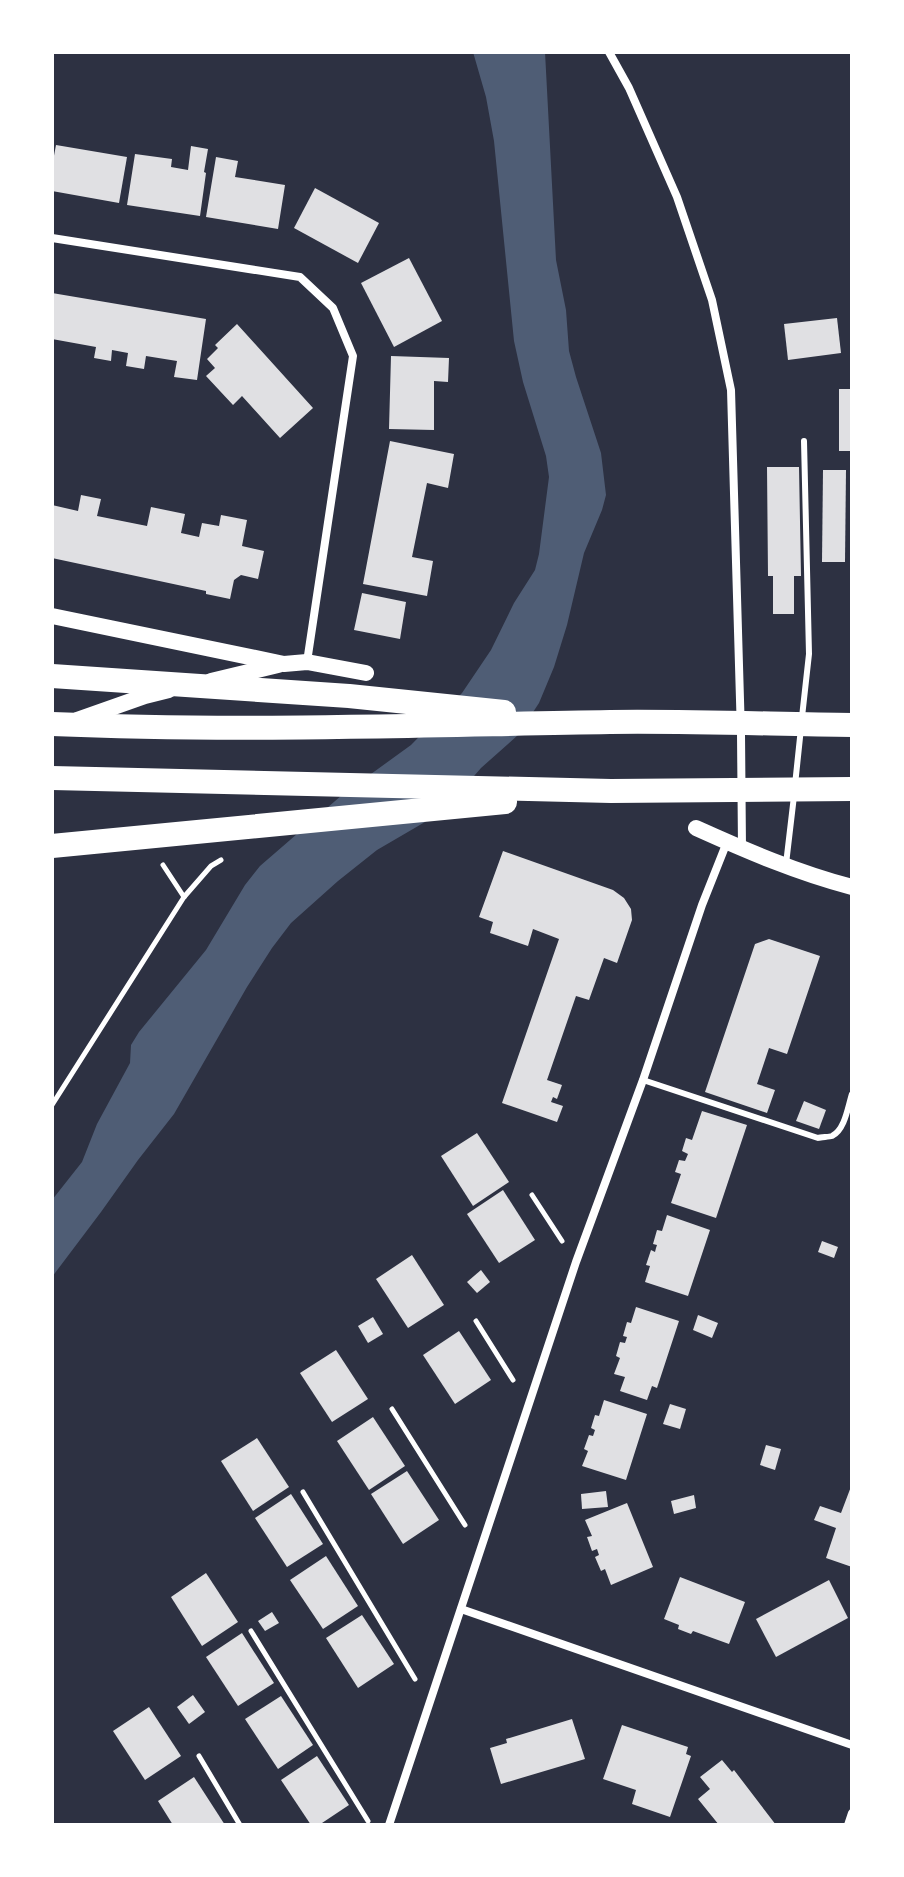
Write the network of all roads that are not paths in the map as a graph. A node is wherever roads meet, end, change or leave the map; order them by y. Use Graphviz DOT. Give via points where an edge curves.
graph roads {
  1 [pos="609,52"];
  2 [pos="52,238"];
  3 [pos="804,441"];
  4 [pos="52,616"];
  5 [pos="307,662"];
  6 [pos="284,664"];
  7 [pos="366,673"];
  8 [pos="52,676"];
  9 [pos="612,722"];
  10 [pos="852,725"];
  11 [pos="52,726"];
  12 [pos="52,778"];
  13 [pos="852,789"];
  14 [pos="611,791"];
  15 [pos="696,828"];
  16 [pos="734,845"];
  17 [pos="52,846"];
  18 [pos="786,866"];
  19 [pos="852,887"];
  20 [pos="643,1080"];
  21 [pos="852,1094"];
  22 [pos="461,1609"];
  23 [pos="852,1745"];
  24 [pos="852,1813"];
  25 [pos="389,1825"];
  26 [pos="848,1825"];
  1 -- 16 [label="street" via="677,197 712,300 731,390 741,742"];
  2 -- 5 [label="street" via="300,277 333,308 353,356"];
  3 -- 18 [label="lane" via="809,654"];
  4 -- 6 [label="main road"];
  5 -- 6 [label="main road"];
  5 -- 7 [label="main road"];
  6 -- 11 [label="main road" via="145,696"];
  8 -- 9 [label="highway" via="349,696"];
  9 -- 10 [label="highway"];
  9 -- 11 [label="highway" via="339,728"];
  12 -- 14 [label="highway"];
  13 -- 14 [label="highway"];
  14 -- 17 [label="highway"];
  15 -- 16 [label="main road"];
  16 -- 18 [label="main road"];
  16 -- 20 [label="street" via="695,926"];
  18 -- 19 [label="main road"];
  20 -- 21 [label="lane" via="818,1138 837,1132"];
  20 -- 22 [label="street" via="576,1262"];
  22 -- 23 [label="street"];
  22 -- 25 [label="street"];
  24 -- 26 [label="street"];
}
